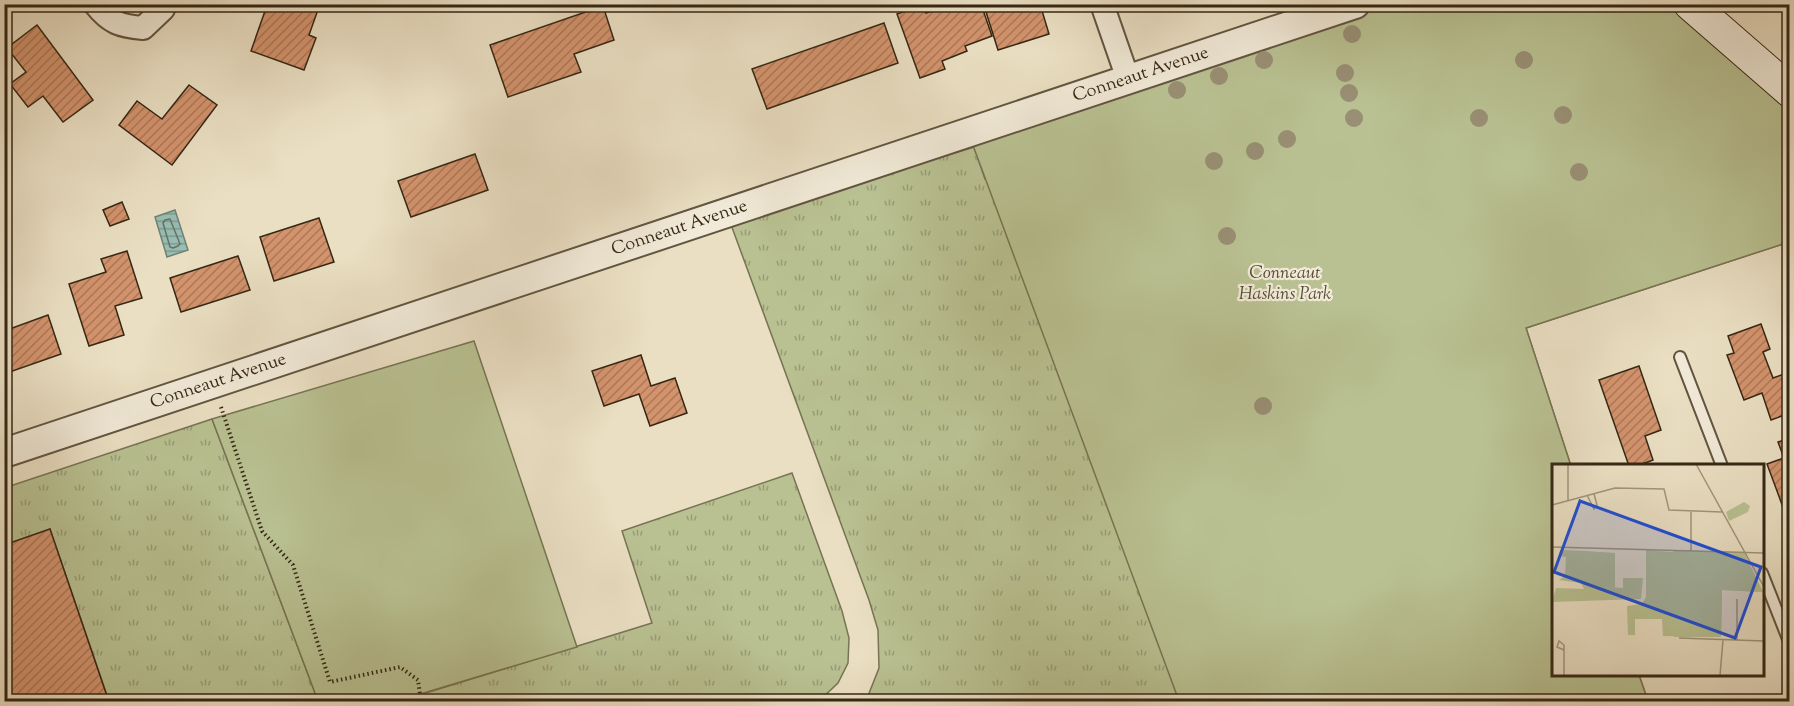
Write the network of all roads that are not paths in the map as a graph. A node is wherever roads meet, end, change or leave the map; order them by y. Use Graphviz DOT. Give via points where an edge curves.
graph roads {
  1 [pos="95,4"];
  2 [pos="162,4"];
  3 [pos="1102,4"];
  4 [pos="1355,4"];
  5 [pos="1690,4"];
  6 [pos="1128,79"];
  7 [pos="1790,91"];
  8 [pos="1680,357"];
  9 [pos="4,453"];
  10 [pos="1721,464"];
  11 [pos="1764,578"];
  12 [pos="1790,644"];
  1 -- 2 [label="street" via="120,26 143,28 163,9"];
  3 -- 6 [label="street"];
  4 -- 6 [label="street, Conneaut Avenue"];
  5 -- 7 [label="main road"];
  6 -- 9 [label="street, Conneaut Avenue"];
  8 -- 10 [label="lane"];
  11 -- 12 [label="lane"];
}
